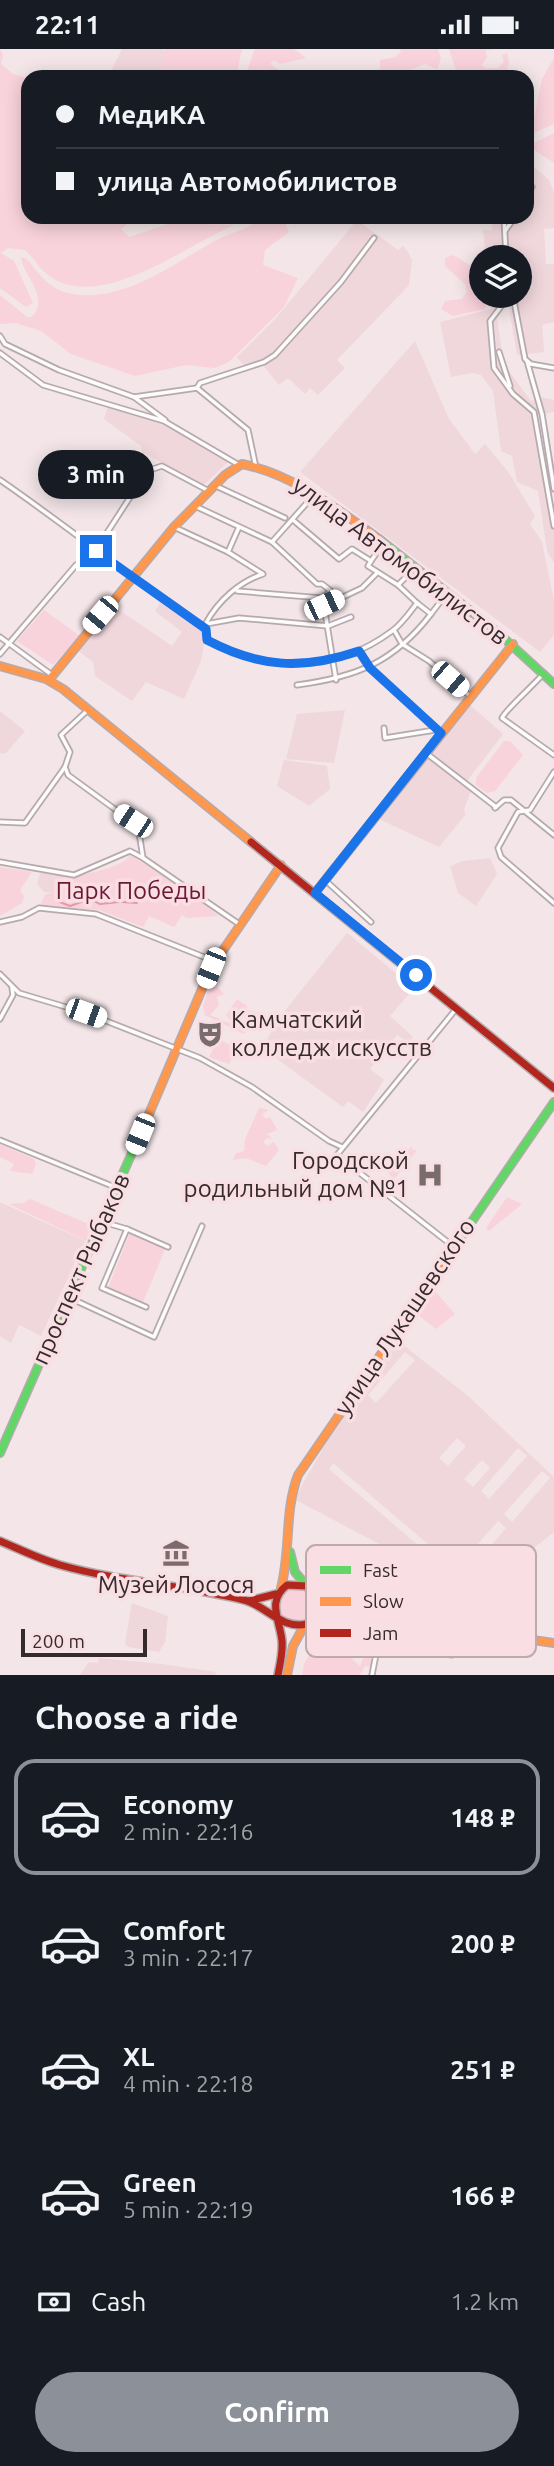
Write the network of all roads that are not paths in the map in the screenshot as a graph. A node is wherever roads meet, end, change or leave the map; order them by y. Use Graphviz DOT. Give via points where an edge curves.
graph roads {
  1 [pos="504,224"];
  2 [pos="510,224"];
  3 [pos="505,231"];
  4 [pos="374,238"];
  5 [pos="506,245"];
  6 [pos="501,308"];
  7 [pos="514,308"];
  8 [pos="0,336"];
  9 [pos="499,352"];
  10 [pos="0,353"];
  11 [pos="527,361"];
  12 [pos="554,367"];
  13 [pos="197,388"];
  14 [pos="512,395"];
  15 [pos="134,397"];
  16 [pos="172,425"];
  17 [pos="255,463"];
  18 [pos="239,465"];
  19 [pos="0,480"];
  20 [pos="211,488"];
  21 [pos="554,489"];
  22 [pos="316,494"];
  23 [pos="195,506"];
  24 [pos="285,518"];
  25 [pos="293,520"];
  26 [pos="554,526"];
  27 [pos="239,527"];
  28 [pos="176,528"];
  29 [pos="272,543"];
  30 [pos="383,544"];
  31 [pos="96,551"];
  32 [pos="228,552"];
  33 [pos="371,561"];
  34 [pos="415,568"];
  35 [pos="377,573"];
  36 [pos="131,578"];
  37 [pos="398,585"];
  38 [pos="236,591"];
  39 [pos="446,593"];
  40 [pos="322,599"];
  41 [pos="418,603"];
  42 [pos="324,605"];
  43 [pos="431,614"];
  44 [pos="351,617"];
  45 [pos="328,626"];
  46 [pos="206,627"];
  47 [pos="394,630"];
  48 [pos="0,637"];
  49 [pos="9,643"];
  50 [pos="402,644"];
  51 [pos="513,644"];
  52 [pos="359,651"];
  53 [pos="0,654"];
  54 [pos="333,660"];
  55 [pos="35,664"];
  56 [pos="0,666"];
  57 [pos="370,668"];
  58 [pos="27,673"];
  59 [pos="544,673"];
  60 [pos="51,678"];
  61 [pos="336,680"];
  62 [pos="554,684"];
  63 [pos="297,685"];
  64 [pos="470,697"];
  65 [pos="89,709"];
  66 [pos="384,728"];
  67 [pos="438,731"];
  68 [pos="425,753"];
  69 [pos="554,755"];
  70 [pos="65,767"];
  71 [pos="554,772"];
  72 [pos="526,811"];
  73 [pos="0,822"];
  74 [pos="554,835"];
  75 [pos="143,858"];
  76 [pos="0,862"];
  77 [pos="281,865"];
  78 [pos="325,880"];
  79 [pos="315,893"];
  80 [pos="554,903"];
  81 [pos="0,922"];
  82 [pos="371,922"];
  83 [pos="239,924"];
  84 [pos="214,961"];
  85 [pos="0,974"];
  86 [pos="12,986"];
  87 [pos="457,1008"];
  88 [pos="0,1019"];
  89 [pos="177,1048"];
  90 [pos="554,1088"];
  91 [pos="554,1102"];
  92 [pos="0,1140"];
  93 [pos="342,1147"];
  94 [pos="117,1188"];
  95 [pos="103,1222"];
  96 [pos="202,1226"];
  97 [pos="127,1229"];
  98 [pos="168,1247"];
  99 [pos="454,1247"];
  100 [pos="69,1297"];
  101 [pos="146,1307"];
  102 [pos="0,1453"];
  103 [pos="0,1541"];
  104 [pos="288,1543"];
  105 [pos="306,1585"];
  106 [pos="306,1586"];
  107 [pos="279,1591"];
  108 [pos="247,1601"];
  109 [pos="278,1619"];
  110 [pos="306,1623"];
  111 [pos="306,1626"];
  112 [pos="536,1640"];
  113 [pos="554,1643"];
  114 [pos="375,1657"];
  115 [pos="278,1675"];
  116 [pos="288,1675"];
  117 [pos="372,1675"];
  1 -- 3 [label="street"];
  2 -- 3 [label="street"];
  3 -- 5 [label="street"];
  4 -- 13 [label="street" via="275,355"];
  6 -- 26 [label="street" via="490,321 494,368 534,412"];
  7 -- 11 [label="street"];
  8 -- 15 [label="street" via="5,344 60,370"];
  9 -- 14 [label="street"];
  10 -- 16 [label="street" via="43,385"];
  11 -- 12 [label="street"];
  11 -- 21 [label="street" via="542,414"];
  13 -- 15 [label="street"];
  13 -- 17 [label="street" via="248,430"];
  15 -- 16 [label="street"];
  16 -- 18 [label="street"];
  17 -- 18 [label="main road, улица Автомобилистов"];
  17 -- 22 [label="main road, улица Автомобилистов"];
  18 -- 20 [label="main road"];
  19 -- 31 [label="street"];
  20 -- 23 [label="main road"];
  20 -- 24 [label="street"];
  20 -- 31 [label="street" via="162,466 153,467"];
  22 -- 25 [label="street"];
  22 -- 30 [label="main road, улица Автомобилистов"];
  23 -- 27 [label="street"];
  23 -- 28 [label="main road"];
  25 -- 29 [label="street"];
  25 -- 33 [label="street" via="339,559 352,549"];
  27 -- 29 [label="street"];
  27 -- 32 [label="street"];
  28 -- 32 [label="street"];
  28 -- 36 [label="main road"];
  29 -- 40 [label="street" via="331,591"];
  30 -- 33 [label="street"];
  30 -- 34 [label="main road, улица Автомобилистов"];
  31 -- 36 [label="street"];
  31 -- 49 [label="street" via="88,562 76,565"];
  32 -- 38 [label="street" via="263,574"];
  33 -- 35 [label="street" via="369,566"];
  34 -- 37 [label="street"];
  34 -- 39 [label="main road, улица Автомобилистов"];
  35 -- 37 [label="street"];
  35 -- 42 [label="street" via="362,588"];
  36 -- 46 [label="street"];
  36 -- 60 [label="main road"];
  37 -- 41 [label="street"];
  38 -- 40 [label="street"];
  38 -- 46 [label="street" via="215,608"];
  39 -- 43 [label="street"];
  39 -- 51 [label="main road, улица Автомобилистов"];
  40 -- 42 [label="street"];
  41 -- 43 [label="street"];
  41 -- 47 [label="street"];
  42 -- 45 [label="street"];
  43 -- 50 [label="street" via="410,641"];
  44 -- 45 [label="street"];
  45 -- 46 [label="street" via="239,618"];
  45 -- 54 [label="street"];
  46 -- 54 [label="street" via="207,640 237,656 294,665"];
  47 -- 50 [label="street"];
  47 -- 52 [label="street"];
  48 -- 49 [label="street"];
  49 -- 53 [label="street"];
  49 -- 55 [label="street"];
  50 -- 57 [label="street"];
  50 -- 64 [label="street"];
  51 -- 59 [label="main road, улица Автомобилистов"];
  51 -- 64 [label="main road"];
  52 -- 54 [label="street"];
  52 -- 57 [label="street"];
  54 -- 61 [label="street"];
  55 -- 58 [label="street"];
  55 -- 60 [label="street"];
  56 -- 58 [label="main road"];
  57 -- 61 [label="street"];
  57 -- 67 [label="street"];
  58 -- 60 [label="main road"];
  59 -- 62 [label="main road, улица Автомобилистов"];
  59 -- 69 [label="street" via="502,718"];
  60 -- 65 [label="main road"];
  61 -- 63 [label="street"];
  64 -- 67 [label="main road"];
  65 -- 70 [label="street" via="61,735 70,752"];
  65 -- 77 [label="main road"];
  66 -- 67 [label="street" via="384,737"];
  67 -- 68 [label="main road"];
  68 -- 72 [label="street" via="495,808 509,799"];
  68 -- 78 [label="main road"];
  70 -- 73 [label="street" via="25,823"];
  70 -- 75 [label="street" via="68,775 138,826"];
  71 -- 72 [label="street"];
  72 -- 74 [label="street"];
  72 -- 80 [label="street" via="518,812 498,848 501,857"];
  75 -- 76 [label="street" via="130,851 74,875"];
  75 -- 83 [label="street"];
  77 -- 79 [label="main road"];
  77 -- 83 [label="main road, проспект Рыбаков"];
  78 -- 79 [label="main road"];
  78 -- 82 [label="street"];
  79 -- 87 [label="main road"];
  81 -- 84 [label="street" via="39,908 96,914"];
  83 -- 84 [label="main road, проспект Рыбаков"];
  84 -- 89 [label="main road, проспект Рыбаков"];
  85 -- 86 [label="street"];
  86 -- 88 [label="street" via="13,996"];
  86 -- 89 [label="street" via="19,993 73,1008"];
  87 -- 90 [label="main road"];
  87 -- 93 [label="street"];
  89 -- 93 [label="street" via="242,1081"];
  89 -- 94 [label="main road, проспект Рыбаков"];
  91 -- 99 [label="main road, улица Лукашевского"];
  92 -- 94 [label="street, проспект Рыбаков"];
  93 -- 99 [label="street" via="337,1155"];
  94 -- 95 [label="main road, проспект Рыбаков"];
  95 -- 97 [label="street"];
  95 -- 100 [label="main road, проспект Рыбаков"];
  96 -- 100 [label="street" via="155,1337"];
  97 -- 98 [label="street"];
  97 -- 101 [label="street" via="102,1288"];
  99 -- 104 [label="main road, улица Лукашевского" via="298,1475 289,1499"];
  100 -- 102 [label="main road, проспект Рыбаков"];
  103 -- 108 [label="main road" via="59,1565"];
  104 -- 105 [label="main road, улица Лукашевского" via="293,1567"];
  104 -- 107 [label="main road, улица Лукашевского"];
  106 -- 107 [label="main road" via="293,1583"];
  107 -- 108 [label="main road"];
  107 -- 109 [label="main road" via="273,1607"];
  108 -- 109 [label="main road"];
  109 -- 110 [label="main road" via="293,1627"];
  109 -- 115 [label="main road" via="282,1645"];
  111 -- 116 [label="main road" via="293,1646"];
  112 -- 113 [label="main road"];
  114 -- 117 [label="street"];
}
